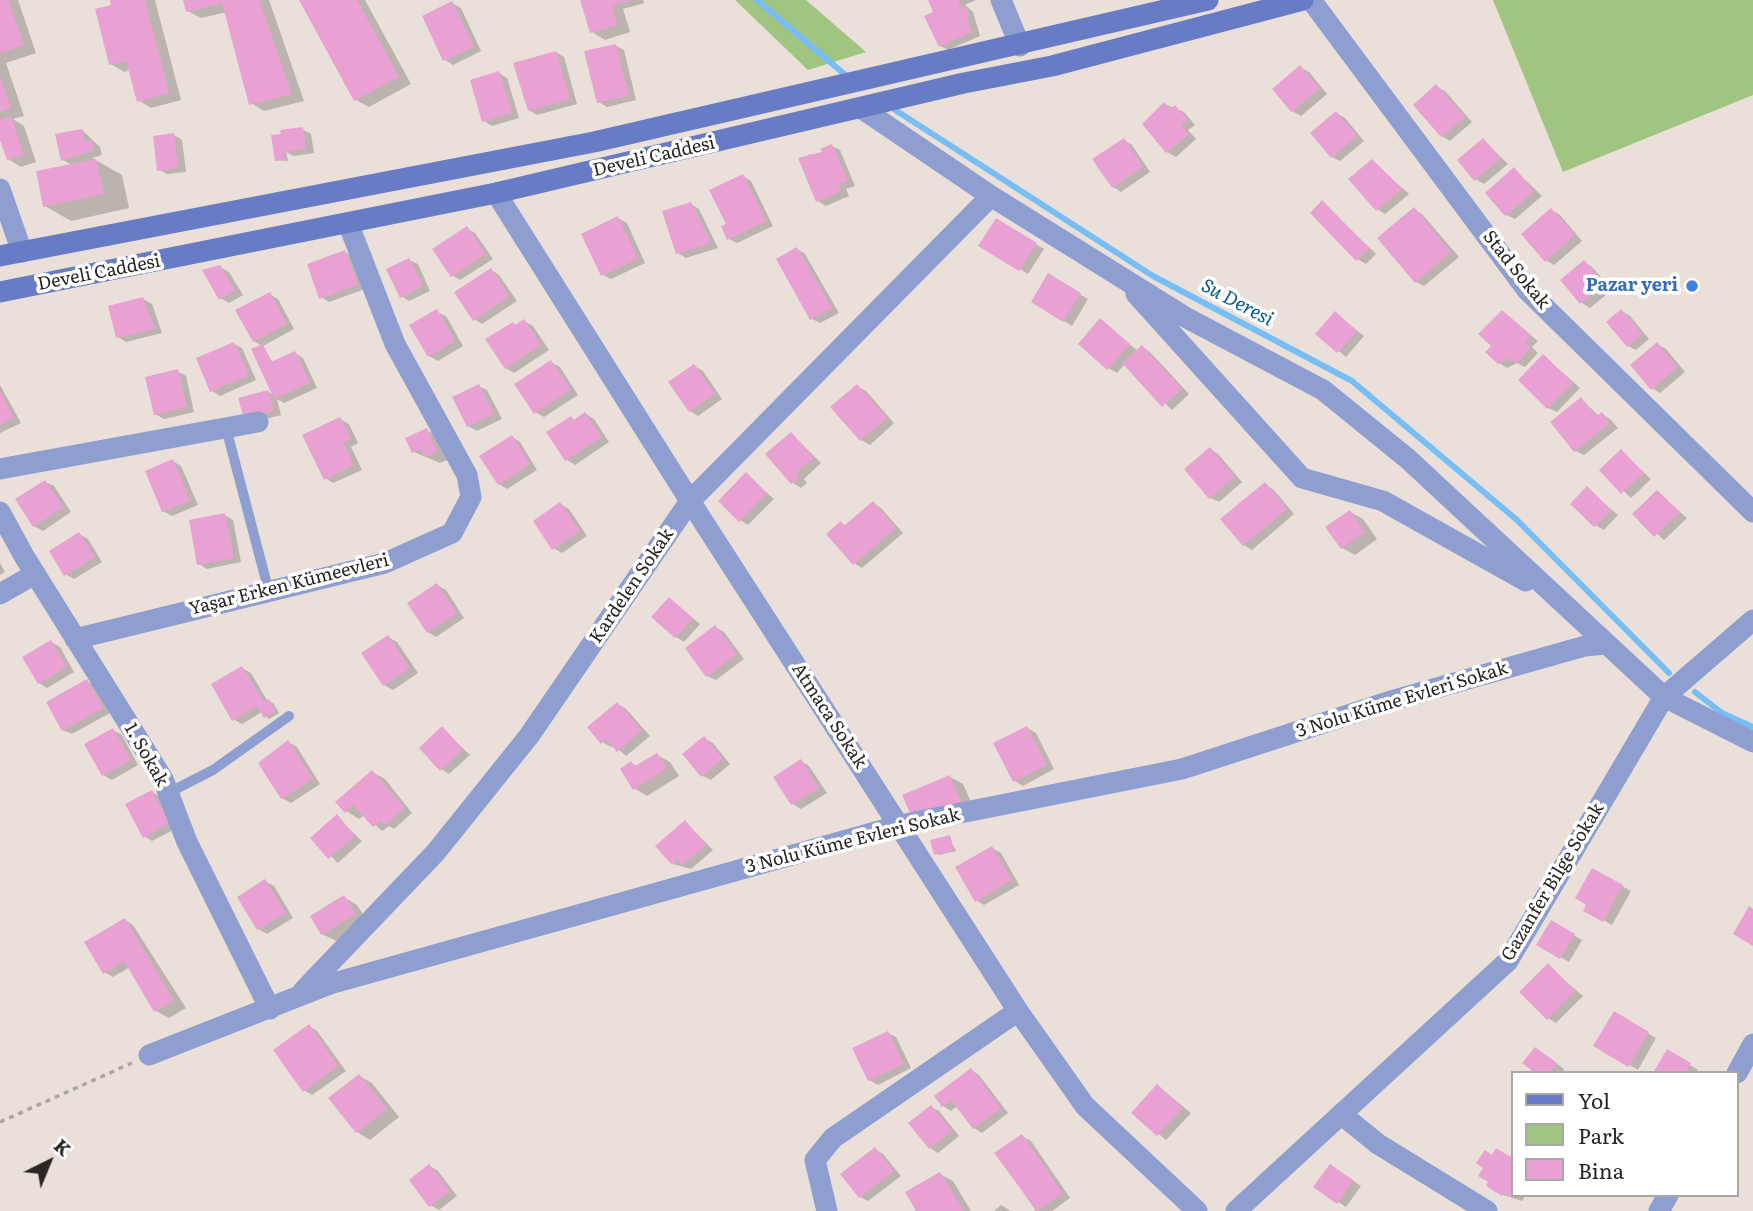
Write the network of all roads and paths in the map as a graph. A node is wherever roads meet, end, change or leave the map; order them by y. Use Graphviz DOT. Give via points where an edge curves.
graph roads {
  1 [pos="1001,0"];
  2 [pos="1208,0"];
  3 [pos="1303,0"];
  4 [pos="1311,0"];
  5 [pos="1020,46"];
  6 [pos="868,107"];
  7 [pos="0,188"];
  8 [pos="496,194"];
  9 [pos="991,196"];
  10 [pos="348,223"];
  11 [pos="22,252"];
  12 [pos="0,256"];
  13 [pos="1121,277"];
  14 [pos="0,292"];
  15 [pos="258,422"];
  16 [pos="226,428"];
  17 [pos="0,469"];
  18 [pos="690,502"];
  19 [pos="0,512"];
  20 [pos="1753,512"];
  21 [pos="35,574"];
  22 [pos="270,592"];
  23 [pos="0,594"];
  24 [pos="1556,597"];
  25 [pos="1753,620"];
  26 [pos="75,639"];
  27 [pos="1606,644"];
  28 [pos="1664,697"];
  29 [pos="289,716"];
  30 [pos="1753,742"];
  31 [pos="168,793"];
  32 [pos="900,825"];
  33 [pos="297,998"];
  34 [pos="270,1009"];
  35 [pos="1018,1012"];
  36 [pos="1753,1044"];
  37 [pos="149,1055"];
  38 [pos="1738,1071"];
  39 [pos="1341,1114"];
  40 [pos="0,1122"];
  41 [pos="827,1211"];
  42 [pos="1197,1211"];
  43 [pos="1236,1211"];
  44 [pos="1487,1211"];
  1 -- 5 [label="street"];
  2 -- 5 [label="main road, Develi Caddesi"];
  3 -- 6 [label="main road, Develi Caddesi" via="1052,66"];
  4 -- 20 [label="street, Stad Sokak" via="1527,290"];
  5 -- 11 [label="main road, Develi Caddesi" via="594,142"];
  6 -- 8 [label="main road, Develi Caddesi"];
  6 -- 9 [label="street"];
  7 -- 11 [label="street"];
  8 -- 10 [label="main road, Develi Caddesi"];
  8 -- 18 [label="street, Atmaca Sokak"];
  9 -- 13 [label="street"];
  9 -- 18 [label="street, Kardelen Sokak"];
  10 -- 14 [label="main road, Develi Caddesi"];
  10 -- 22 [label="street, Yaşar Erken Kümeevleri" via="395,344 467,475 471,497 452,533 385,563"];
  11 -- 12 [label="main road, Develi Caddesi"];
  13 -- 24 [label="street" via="1185,317 1323,390 1408,458"];
  13 -- 24 [label="street" via="1301,478 1383,501"];
  15 -- 16 [label="street"];
  16 -- 17 [label="street"];
  16 -- 22 [label="lane"];
  18 -- 32 [label="street, Atmaca Sokak"];
  18 -- 33 [label="street, Kardelen Sokak" via="529,736 436,852"];
  19 -- 21 [label="street, 1. Sokak"];
  21 -- 23 [label="street"];
  21 -- 26 [label="street, 1. Sokak"];
  22 -- 26 [label="street, Yaşar Erken Kümeevleri"];
  24 -- 27 [label="street"];
  25 -- 28 [label="street, Gazanfer Bilge Sokak"];
  26 -- 31 [label="street, 1. Sokak"];
  27 -- 28 [label="street"];
  27 -- 32 [label="street, 3 Nolu Küme Evleri Sokak" via="1394,700 1182,769"];
  28 -- 30 [label="street"];
  28 -- 39 [label="street, Gazanfer Bilge Sokak" via="1508,961"];
  29 -- 31 [label="lane" via="213,770"];
  31 -- 34 [label="street, 1. Sokak" via="187,842"];
  32 -- 33 [label="street, 3 Nolu Küme Evleri Sokak" via="330,984"];
  32 -- 35 [label="street, Atmaca Sokak"];
  33 -- 34 [label="street, 3 Nolu Küme Evleri Sokak"];
  34 -- 37 [label="street, 3 Nolu Küme Evleri Sokak"];
  35 -- 41 [label="street" via="833,1139 815,1160"];
  35 -- 42 [label="street, Atmaca Sokak" via="1085,1105"];
  36 -- 38 [label="street"];
  37 -- 40 [label="path"];
  39 -- 43 [label="street, Gazanfer Bilge Sokak"];
  39 -- 44 [label="street" via="1378,1144"];
}
